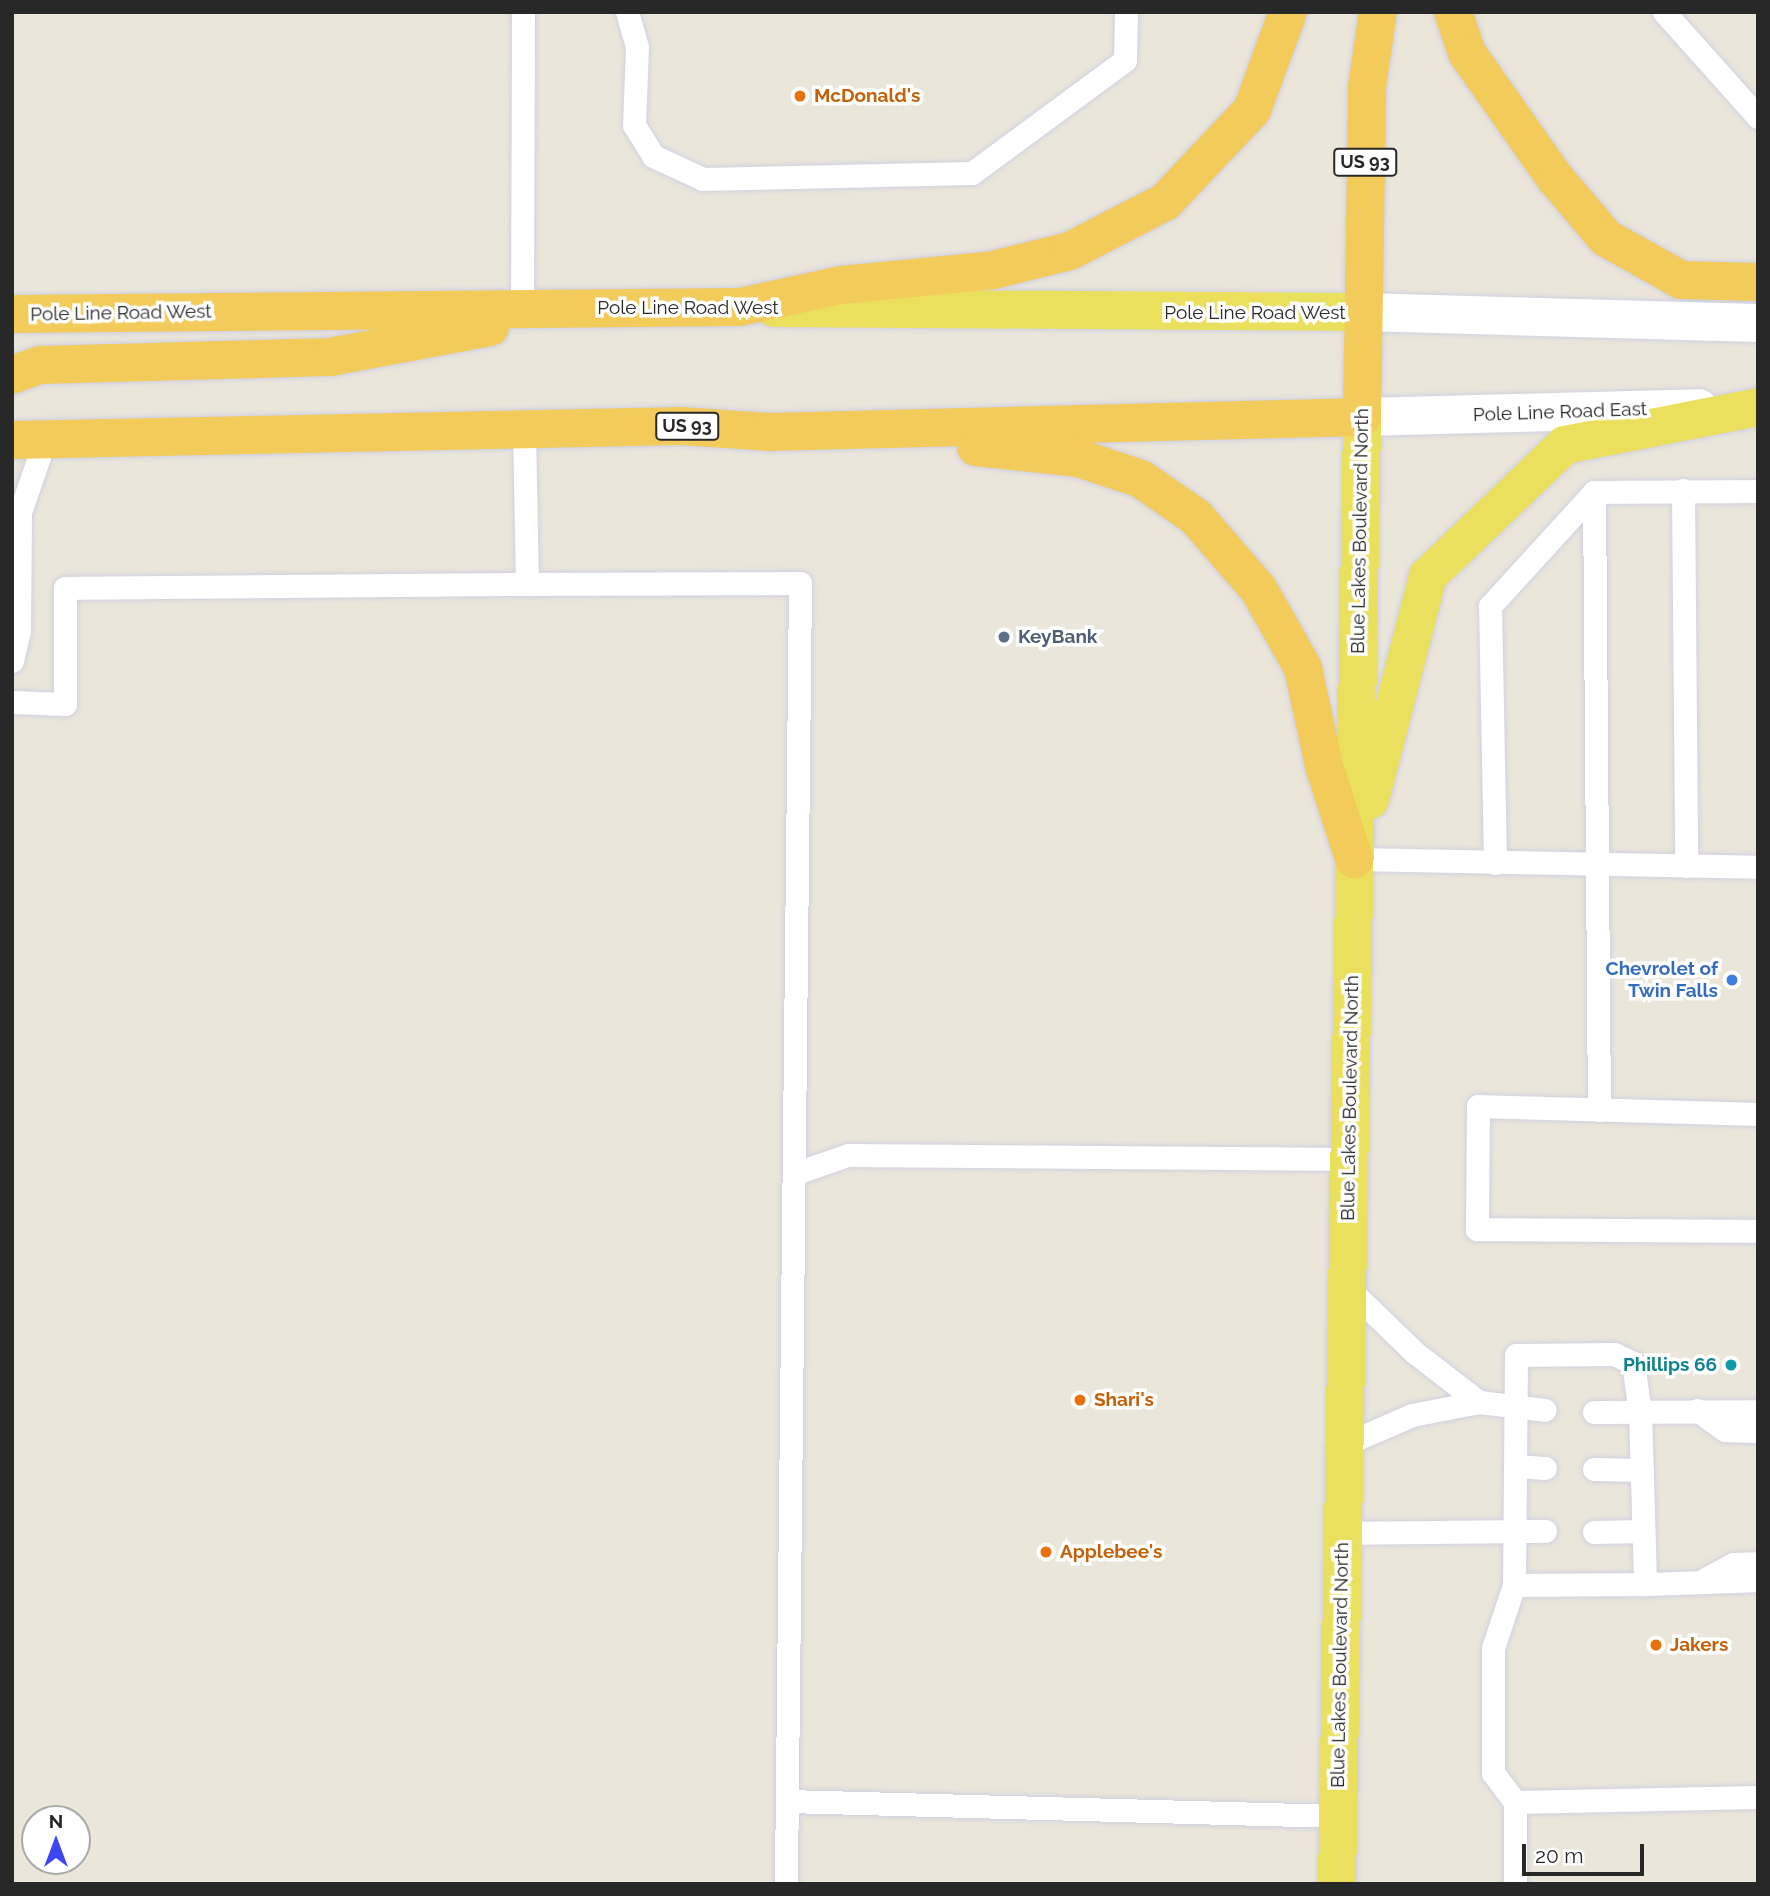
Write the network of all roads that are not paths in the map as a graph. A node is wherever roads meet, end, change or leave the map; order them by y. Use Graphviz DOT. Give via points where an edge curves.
graph roads {
  1 [pos="523,12"];
  2 [pos="627,12"];
  3 [pos="1126,12"];
  4 [pos="1288,12"];
  5 [pos="1378,12"];
  6 [pos="1452,12"];
  7 [pos="1664,12"];
  8 [pos="1758,117"];
  9 [pos="1758,282"];
  10 [pos="740,307"];
  11 [pos="588,308"];
  12 [pos="522,309"];
  13 [pos="1363,313"];
  14 [pos="12,314"];
  15 [pos="1758,323"];
  16 [pos="12,375"];
  17 [pos="1758,406"];
  18 [pos="1362,417"];
  19 [pos="524,430"];
  20 [pos="768,432"];
  21 [pos="21,442"];
  22 [pos="1683,490"];
  23 [pos="1758,491"];
  24 [pos="1594,492"];
  25 [pos="527,584"];
  26 [pos="12,661"];
  27 [pos="12,702"];
  28 [pos="1354,859"];
  29 [pos="1495,863"];
  30 [pos="1600,864"];
  31 [pos="1686,866"];
  32 [pos="1758,867"];
  33 [pos="1599,1110"];
  34 [pos="1758,1114"];
  35 [pos="1349,1159"];
  36 [pos="796,1173"];
  37 [pos="1758,1231"];
  38 [pos="1346,1286"];
  39 [pos="1479,1402"];
  40 [pos="1515,1408"];
  41 [pos="1545,1410"];
  42 [pos="1697,1410"];
  43 [pos="1758,1411"];
  44 [pos="1594,1412"];
  45 [pos="1640,1412"];
  46 [pos="1758,1431"];
  47 [pos="1343,1445"];
  48 [pos="1515,1466"];
  49 [pos="1545,1468"];
  50 [pos="1594,1469"];
  51 [pos="1642,1470"];
  52 [pos="1514,1530"];
  53 [pos="1545,1531"];
  54 [pos="1642,1531"];
  55 [pos="1594,1532"];
  56 [pos="1342,1533"];
  57 [pos="1758,1563"];
  58 [pos="1758,1580"];
  59 [pos="1701,1581"];
  60 [pos="1645,1584"];
  61 [pos="1514,1585"];
  62 [pos="1758,1797"];
  63 [pos="786,1801"];
  64 [pos="1515,1802"];
  65 [pos="1337,1816"];
  66 [pos="786,1884"];
  67 [pos="1337,1884"];
  68 [pos="1515,1884"];
  1 -- 12 [label="lane"];
  2 -- 3 [label="lane" via="637,47 634,125 653,156 703,179 972,173 1125,60"];
  4 -- 10 [label="highway" via="1252,110 1165,202 1070,251 993,270 841,285"];
  5 -- 13 [label="highway, US 93" via="1367,87"];
  6 -- 9 [label="highway" via="1467,53 1555,178 1606,238 1681,280"];
  7 -- 8 [label="lane"];
  10 -- 11 [label="highway, Pole Line Road West"];
  10 -- 13 [label="main road, Pole Line Road West"];
  11 -- 12 [label="highway, Pole Line Road West"];
  11 -- 16 [label="highway" via="330,357 40,365"];
  12 -- 14 [label="highway, Pole Line Road West"];
  13 -- 15 [label="main road"];
  13 -- 18 [label="highway, Blue Lakes Boulevard North / US 93"];
  17 -- 18 [label="main road, Pole Line Road East"];
  17 -- 28 [label="main road" via="1565,445 1428,576"];
  18 -- 20 [label="highway, US 93"];
  18 -- 28 [label="main road, Blue Lakes Boulevard North"];
  19 -- 20 [label="highway, US 93" via="681,426"];
  19 -- 21 [label="highway, US 93"];
  19 -- 25 [label="lane"];
  20 -- 28 [label="highway" via="1078,458 1141,479 1196,517 1259,590 1303,668 1324,766"];
  21 -- 26 [label="lane" via="19,630"];
  22 -- 23 [label="lane"];
  22 -- 24 [label="lane"];
  22 -- 31 [label="lane"];
  24 -- 29 [label="lane" via="1490,606"];
  24 -- 30 [label="lane"];
  25 -- 27 [label="lane" via="65,588 65,704"];
  25 -- 36 [label="lane" via="800,583"];
  28 -- 29 [label="lane"];
  28 -- 35 [label="main road, Blue Lakes Boulevard North"];
  29 -- 30 [label="lane"];
  30 -- 31 [label="lane"];
  30 -- 33 [label="lane"];
  31 -- 32 [label="lane"];
  33 -- 34 [label="lane"];
  33 -- 37 [label="lane" via="1478,1106 1477,1229"];
  35 -- 36 [label="lane" via="848,1155"];
  35 -- 38 [label="main road, Blue Lakes Boulevard North"];
  36 -- 63 [label="lane"];
  38 -- 39 [label="lane" via="1414,1352"];
  38 -- 47 [label="main road, Blue Lakes Boulevard North"];
  39 -- 40 [label="lane"];
  39 -- 47 [label="lane" via="1412,1415"];
  40 -- 41 [label="lane"];
  40 -- 45 [label="lane" via="1516,1355 1614,1354 1633,1363"];
  40 -- 48 [label="lane"];
  42 -- 43 [label="lane"];
  42 -- 45 [label="lane"];
  42 -- 46 [label="lane" via="1725,1430"];
  44 -- 45 [label="lane"];
  45 -- 51 [label="lane"];
  47 -- 56 [label="main road, Blue Lakes Boulevard North"];
  48 -- 49 [label="lane"];
  48 -- 52 [label="lane"];
  50 -- 51 [label="lane"];
  51 -- 54 [label="lane"];
  52 -- 53 [label="lane"];
  52 -- 56 [label="lane"];
  52 -- 61 [label="lane"];
  54 -- 55 [label="lane"];
  54 -- 60 [label="lane"];
  56 -- 65 [label="main road, Blue Lakes Boulevard North"];
  57 -- 59 [label="lane" via="1733,1564"];
  58 -- 59 [label="lane"];
  59 -- 60 [label="lane"];
  60 -- 61 [label="lane"];
  61 -- 64 [label="lane" via="1493,1648 1493,1773"];
  62 -- 64 [label="lane"];
  63 -- 65 [label="lane"];
  63 -- 66 [label="lane"];
  64 -- 68 [label="lane"];
  65 -- 67 [label="main road, Blue Lakes Boulevard North"];
}
